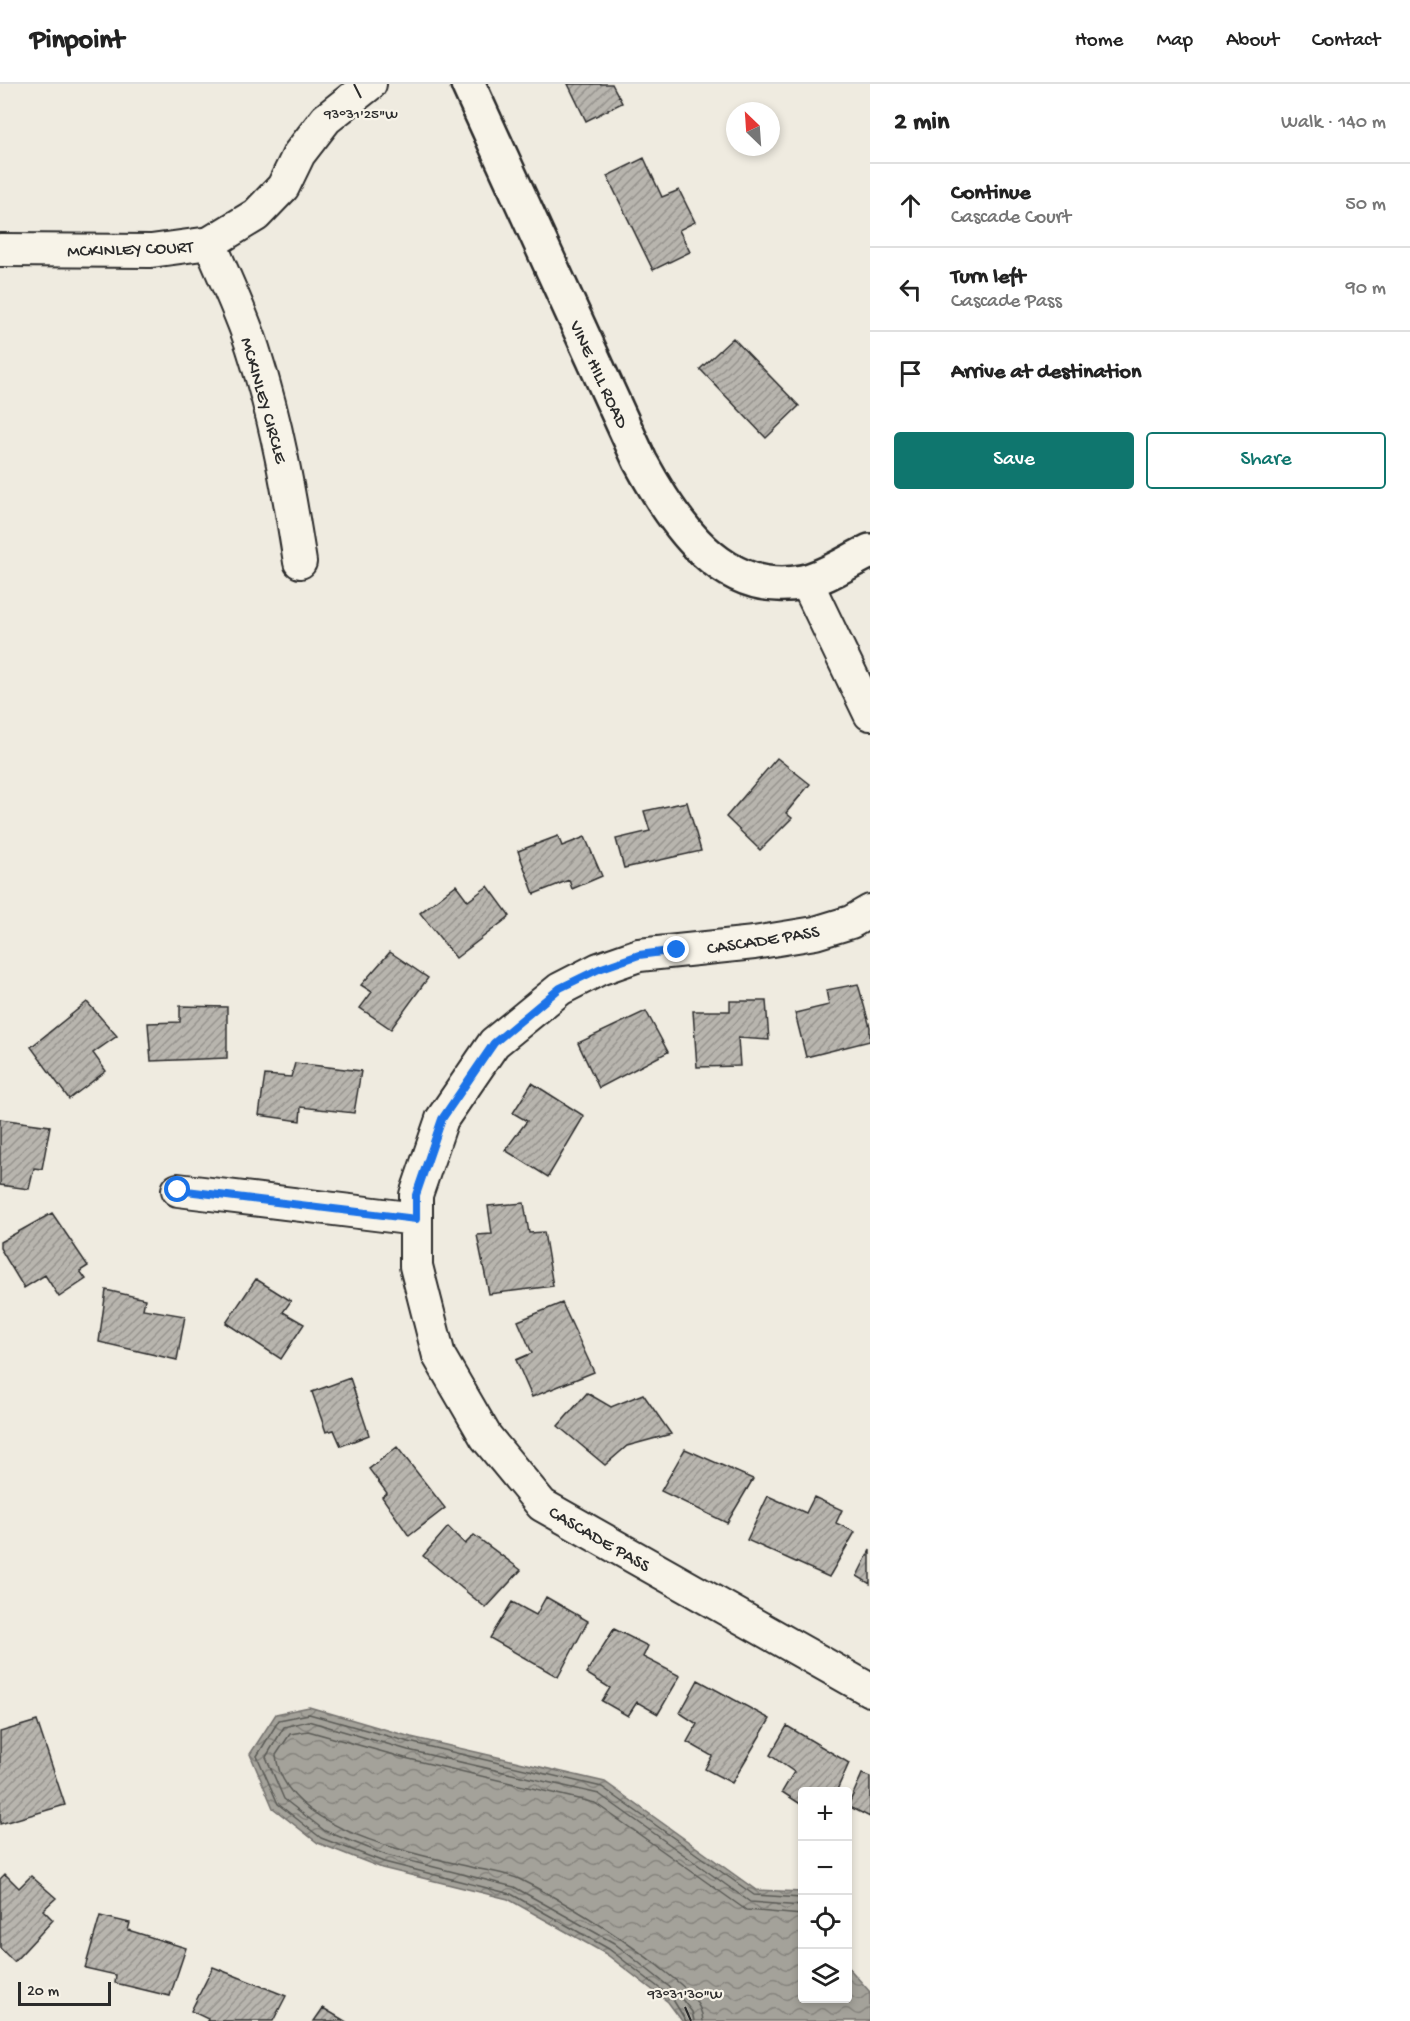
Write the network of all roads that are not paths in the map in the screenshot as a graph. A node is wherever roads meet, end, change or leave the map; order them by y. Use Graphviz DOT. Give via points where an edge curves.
graph roads {
  1 [pos="370,84"];
  2 [pos="468,84"];
  3 [pos="210,243"];
  4 [pos="0,250"];
  5 [pos="870,551"];
  6 [pos="300,562"];
  7 [pos="806,581"];
  8 [pos="870,714"];
  9 [pos="870,911"];
  10 [pos="178,1190"];
  11 [pos="416,1219"];
  12 [pos="870,1690"];
  1 -- 3 [label="street, MCKINLEY COURT" via="326,119 299,154 283,187 256,215"];
  2 -- 7 [label="street, VINE HILL ROAD" via="665,507 693,542 729,570 756,582 783,585"];
  3 -- 4 [label="street, MCKINLEY COURT" via="151,251"];
  3 -- 6 [label="street, MCKINLEY CIRCLE" via="255,352 271,407"];
  5 -- 7 [label="street, VINE HILL ROAD"];
  7 -- 8 [label="street"];
  9 -- 11 [label="street, CASCADE PASS" via="815,933 639,955 560,988 494,1043 442,1119 416,1195"];
  10 -- 11 [label="street"];
  11 -- 12 [label="street, CASCADE PASS" via="416,1266 439,1356 486,1437 542,1505"];
}
